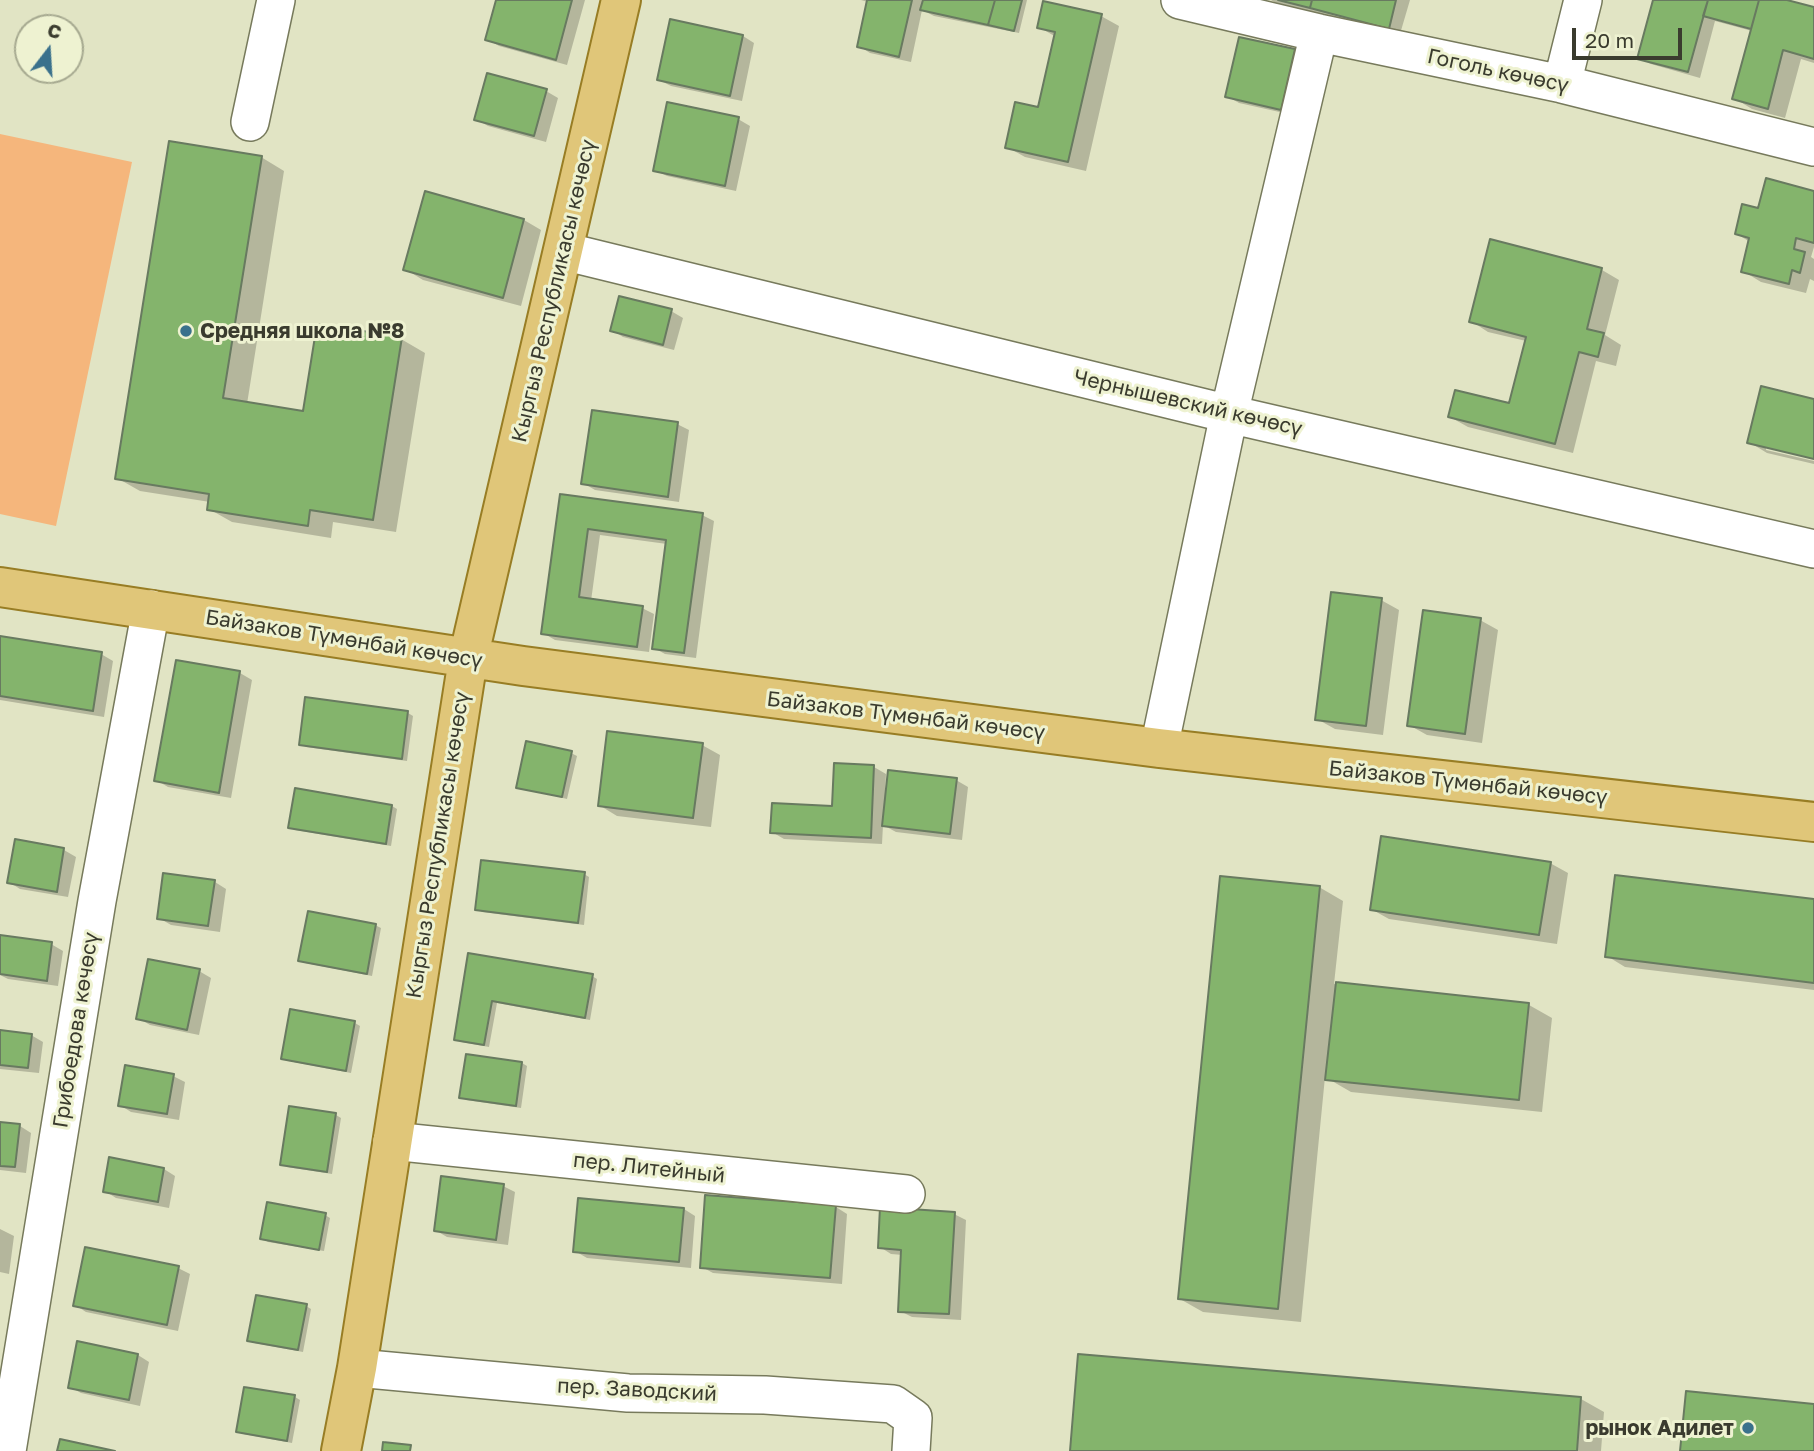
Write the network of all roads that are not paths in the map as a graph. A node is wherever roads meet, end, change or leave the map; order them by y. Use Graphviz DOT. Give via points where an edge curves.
graph roads {
  1 [pos="276,0"];
  2 [pos="621,0"];
  3 [pos="1180,0"];
  4 [pos="1583,0"];
  5 [pos="1319,33"];
  6 [pos="1562,84"];
  7 [pos="250,122"];
  8 [pos="1814,147"];
  9 [pos="563,251"];
  10 [pos="1229,414"];
  11 [pos="1814,549"];
  12 [pos="0,587"];
  13 [pos="151,609"];
  14 [pos="468,659"];
  15 [pos="1159,748"];
  16 [pos="1814,822"];
  17 [pos="392,1141"];
  18 [pos="906,1194"];
  19 [pos="356,1368"];
  20 [pos="912,1434"];
  21 [pos="7,1451"];
  22 [pos="341,1451"];
  1 -- 7 [label="street"];
  2 -- 9 [label="main road, Кыргыз Республикасы көчөсү"];
  3 -- 5 [label="street, Гоголь көчөсү"];
  4 -- 6 [label="street"];
  5 -- 6 [label="street, Гоголь көчөсү"];
  5 -- 10 [label="street"];
  6 -- 8 [label="street, Гоголь көчөсү"];
  9 -- 10 [label="street, Чернышевский көчөсү"];
  9 -- 14 [label="main road, Кыргыз Республикасы көчөсү"];
  10 -- 11 [label="street, Чернышевский көчөсү"];
  10 -- 15 [label="street"];
  12 -- 13 [label="main road, Байзаков Түмөнбай көчөсү"];
  13 -- 14 [label="main road, Байзаков Түмөнбай көчөсү"];
  13 -- 21 [label="street, Грибоедова көчөсү" via="97,901"];
  14 -- 15 [label="main road, Байзаков Түмөнбай көчөсү"];
  14 -- 17 [label="main road, Кыргыз Республикасы көчөсү"];
  15 -- 16 [label="main road, Байзаков Түмөнбай көчөсү"];
  17 -- 18 [label="street, пер. Литейный"];
  17 -- 19 [label="main road, Кыргыз Республикасы көчөсү"];
  19 -- 20 [label="street, пер. Заводский" via="628,1393 765,1395 893,1404"];
  19 -- 22 [label="main road, Кыргыз Республикасы көчөсү"];
}
